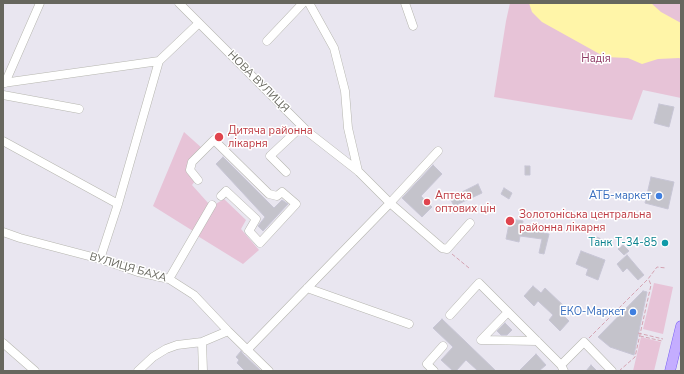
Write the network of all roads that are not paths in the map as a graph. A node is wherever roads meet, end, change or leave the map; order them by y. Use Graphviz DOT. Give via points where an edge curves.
graph roads {
  1 [pos="40,3"];
  2 [pos="179,3"];
  3 [pos="303,3"];
  4 [pos="309,3"];
  5 [pos="405,3"];
  6 [pos="199,23"];
  7 [pos="413,26"];
  8 [pos="267,41"];
  9 [pos="159,61"];
  10 [pos="4,83"];
  11 [pos="3,95"];
  12 [pos="79,109"];
  13 [pos="302,126"];
  14 [pos="3,141"];
  15 [pos="438,151"];
  16 [pos="358,171"];
  17 [pos="286,172"];
  18 [pos="198,180"];
  19 [pos="221,196"];
  20 [pos="390,203"];
  21 [pos="118,204"];
  22 [pos="212,205"];
  23 [pos="470,223"];
  24 [pos="3,232"];
  25 [pos="100,259"];
  26 [pos="169,279"];
  27 [pos="307,288"];
  28 [pos="508,312"];
  29 [pos="450,315"];
  30 [pos="408,324"];
  31 [pos="681,326"];
  32 [pos="228,331"];
  33 [pos="202,342"];
  34 [pos="537,342"];
  35 [pos="3,343"];
  36 [pos="443,346"];
  37 [pos="247,350"];
  38 [pos="562,368"];
  39 [pos="35,371"];
  40 [pos="138,371"];
  41 [pos="203,371"];
  42 [pos="269,371"];
  43 [pos="434,371"];
  44 [pos="612,371"];
  45 [pos="670,371"];
  1 -- 10 [label="street"];
  2 -- 6 [label="street, НОВА ВУЛИЦЯ"];
  3 -- 8 [label="street"];
  4 -- 16 [label="street" via="334,48 345,91 348,128"];
  5 -- 7 [label="street"];
  6 -- 9 [label="street"];
  6 -- 13 [label="street, НОВА ВУЛИЦЯ"];
  9 -- 10 [label="street"];
  9 -- 21 [label="street"];
  11 -- 12 [label="street"];
  13 -- 16 [label="street, НОВА ВУЛИЦЯ"];
  13 -- 17 [label="street" via="270,156"];
  14 -- 21 [label="street"];
  15 -- 20 [label="street"];
  16 -- 20 [label="street, НОВА ВУЛИЦЯ"];
  18 -- 19 [label="street" via="190,170 192,162 214,140 269,194 277,196 282,192 296,204 260,243 249,231 256,219 226,192"];
  20 -- 23 [label="street, НОВА ВУЛИЦЯ" via="442,248 447,249"];
  20 -- 27 [label="street"];
  21 -- 25 [label="street"];
  22 -- 26 [label="street"];
  24 -- 25 [label="street, ВУЛИЦЯ БАХА"];
  25 -- 26 [label="street, ВУЛИЦЯ БАХА"];
  26 -- 32 [label="street, ВУЛИЦЯ БАХА" via="194,295"];
  27 -- 30 [label="street"];
  27 -- 37 [label="street"];
  28 -- 29 [label="street" via="479,283"];
  28 -- 34 [label="street"];
  28 -- 34 [label="street" via="481,340"];
  31 -- 45 [label="main road"];
  32 -- 33 [label="street"];
  32 -- 37 [label="street, ВУЛИЦЯ БАХА"];
  33 -- 40 [label="street" via="166,349"];
  33 -- 41 [label="street"];
  34 -- 38 [label="street"];
  35 -- 39 [label="street"];
  36 -- 43 [label="street" via="426,364"];
  37 -- 42 [label="street, ВУЛИЦЯ БАХА"];
  38 -- 44 [label="street" via="584,342"];
}
